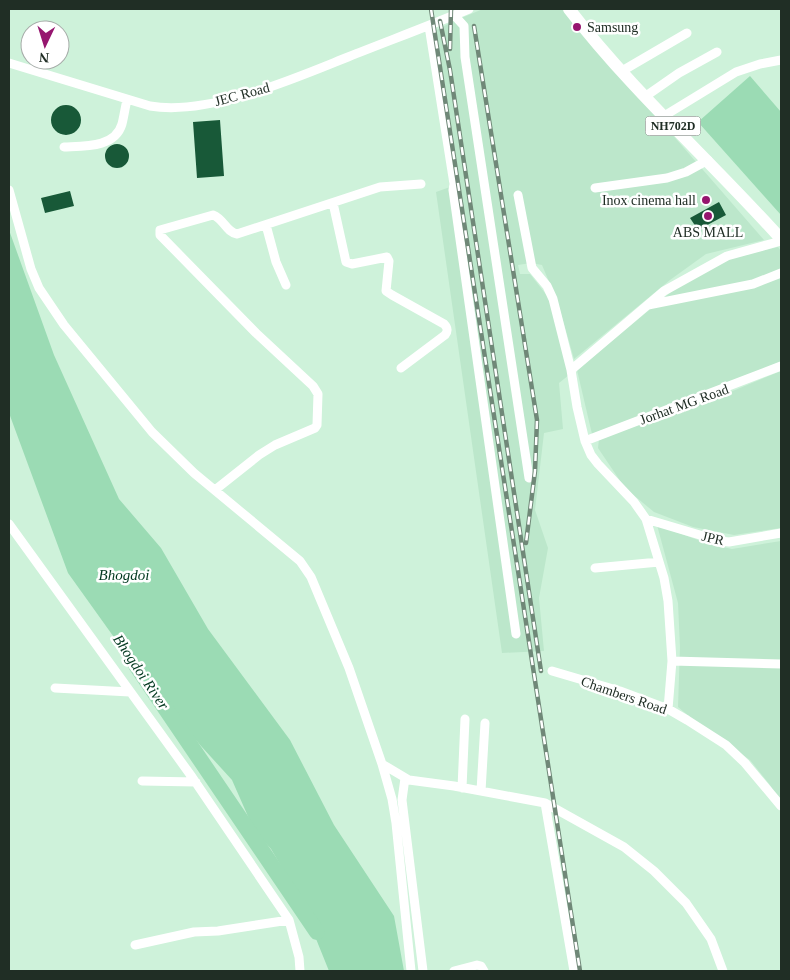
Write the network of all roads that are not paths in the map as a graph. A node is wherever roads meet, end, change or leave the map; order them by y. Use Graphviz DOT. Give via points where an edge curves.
graph roads {
  1 [pos="468,9"];
  2 [pos="569,9"];
  3 [pos="454,15"];
  4 [pos="428,26"];
  5 [pos="687,33"];
  6 [pos="717,52"];
  7 [pos="781,60"];
  8 [pos="9,63"];
  9 [pos="622,71"];
  10 [pos="646,96"];
  11 [pos="127,100"];
  12 [pos="664,116"];
  13 [pos="64,147"];
  14 [pos="708,160"];
  15 [pos="421,184"];
  16 [pos="595,188"];
  17 [pos="9,190"];
  18 [pos="518,195"];
  19 [pos="333,203"];
  20 [pos="266,225"];
  21 [pos="781,240"];
  22 [pos="781,273"];
  23 [pos="286,284"];
  24 [pos="648,305"];
  25 [pos="781,366"];
  26 [pos="401,368"];
  27 [pos="571,370"];
  28 [pos="586,441"];
  29 [pos="529,478"];
  30 [pos="215,490"];
  31 [pos="646,519"];
  32 [pos="9,524"];
  33 [pos="781,533"];
  34 [pos="659,562"];
  35 [pos="595,568"];
  36 [pos="516,634"];
  37 [pos="672,662"];
  38 [pos="781,664"];
  39 [pos="552,670"];
  40 [pos="54,688"];
  41 [pos="130,692"];
  42 [pos="668,709"];
  43 [pos="465,719"];
  44 [pos="485,723"];
  45 [pos="382,764"];
  46 [pos="405,778"];
  47 [pos="142,781"];
  48 [pos="196,782"];
  49 [pos="462,788"];
  50 [pos="481,791"];
  51 [pos="545,803"];
  52 [pos="781,806"];
  53 [pos="289,920"];
  54 [pos="135,945"];
  55 [pos="300,971"];
  56 [pos="411,971"];
  57 [pos="423,971"];
  58 [pos="454,971"];
  59 [pos="484,971"];
  60 [pos="574,971"];
  61 [pos="723,971"];
  1 -- 3 [label="street, JEC Road"];
  2 -- 9 [label="highway, NH702D"];
  3 -- 4 [label="street, JEC Road"];
  3 -- 29 [label="street" via="464,26 465,56"];
  4 -- 11 [label="street, JEC Road" via="278,84 223,100 162,108"];
  4 -- 36 [label="street" via="454,184"];
  5 -- 9 [label="street"];
  6 -- 10 [label="street"];
  7 -- 12 [label="street" via="736,72"];
  8 -- 11 [label="street, JEC Road"];
  9 -- 10 [label="highway, NH702D"];
  10 -- 12 [label="highway, NH702D"];
  11 -- 13 [label="street" via="122,124 113,137 94,146"];
  12 -- 14 [label="highway, NH702D"];
  14 -- 16 [label="street" via="667,178"];
  14 -- 21 [label="highway, NH702D"];
  15 -- 19 [label="street" via="380,187"];
  17 -- 30 [label="street" via="31,269 49,304 152,432"];
  18 -- 27 [label="street" via="532,268 551,294"];
  19 -- 20 [label="street"];
  19 -- 26 [label="street" via="346,262 352,264 387,257 386,290 447,326 445,335"];
  20 -- 23 [label="street"];
  20 -- 30 [label="street" via="234,234 213,215 160,230 160,235 318,394 315,428 259,455"];
  21 -- 24 [label="street" via="727,256 664,292"];
  22 -- 24 [label="street" via="753,284"];
  24 -- 27 [label="street"];
  25 -- 28 [label="street, Jorhat MG Road"];
  27 -- 28 [label="street"];
  28 -- 31 [label="street" via="598,464"];
  30 -- 45 [label="street" via="307,569 349,668"];
  31 -- 33 [label="street, JPR" via="729,542"];
  31 -- 34 [label="street"];
  32 -- 41 [label="street"];
  34 -- 35 [label="street"];
  34 -- 37 [label="street" via="668,601"];
  37 -- 38 [label="street"];
  37 -- 42 [label="street"];
  39 -- 42 [label="street, Chambers Road"];
  40 -- 41 [label="street"];
  41 -- 48 [label="street"];
  42 -- 52 [label="street, Chambers Road" via="726,745 746,763"];
  43 -- 49 [label="street"];
  44 -- 50 [label="street"];
  45 -- 46 [label="street"];
  45 -- 56 [label="street" via="395,810"];
  46 -- 49 [label="street"];
  46 -- 57 [label="street" via="402,800"];
  47 -- 48 [label="street"];
  48 -- 53 [label="street"];
  49 -- 50 [label="street"];
  50 -- 51 [label="street"];
  51 -- 60 [label="street"];
  51 -- 61 [label="street" via="624,846 654,871 692,911 711,939"];
  53 -- 54 [label="street" via="194,932"];
  53 -- 55 [label="street"];
  58 -- 59 [label="street" via="477,965"];
}
